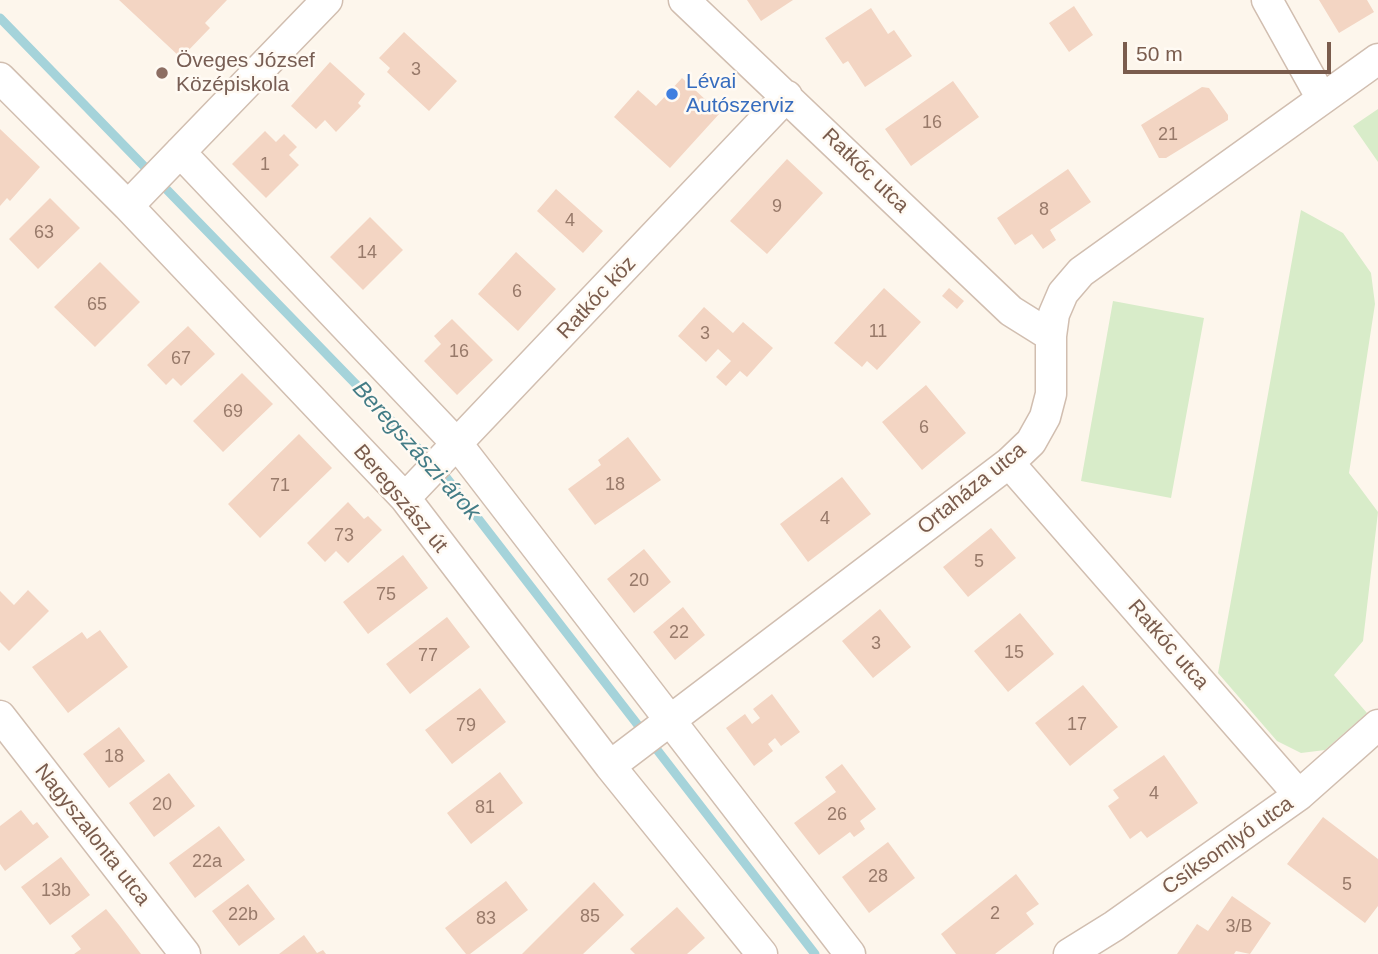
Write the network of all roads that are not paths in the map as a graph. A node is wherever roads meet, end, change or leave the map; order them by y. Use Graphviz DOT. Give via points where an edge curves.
graph roads {
  1 [pos="327,0"];
  2 [pos="684,0"];
  3 [pos="1266,0"];
  4 [pos="1378,58"];
  5 [pos="0,78"];
  6 [pos="787,96"];
  7 [pos="1322,99"];
  8 [pos="174,158"];
  9 [pos="136,198"];
  10 [pos="1051,336"];
  11 [pos="451,452"];
  12 [pos="1009,463"];
  13 [pos="413,489"];
  14 [pos="0,716"];
  15 [pos="664,725"];
  16 [pos="1378,725"];
  17 [pos="610,766"];
  18 [pos="1299,795"];
  19 [pos="185,954"];
  20 [pos="762,954"];
  21 [pos="850,954"];
  22 [pos="1069,954"];
  1 -- 8 [label="street"];
  2 -- 6 [label="street, Ratkóc utca"];
  3 -- 7 [label="street"];
  4 -- 7 [label="street, Ortaháza utca"];
  5 -- 9 [label="street, Beregszász út"];
  6 -- 10 [label="street, Ratkóc utca" via="1011,312"];
  6 -- 11 [label="street, Ratkóc köz"];
  7 -- 10 [label="street, Ortaháza utca" via="1081,272 1063,293"];
  8 -- 9 [label="street"];
  8 -- 11 [label="street"];
  9 -- 13 [label="street, Beregszász út"];
  10 -- 12 [label="street, Ortaháza utca" via="1051,394 1045,417 1031,442"];
  11 -- 13 [label="street, Ratkóc köz"];
  11 -- 15 [label="street"];
  12 -- 15 [label="street, Ortaháza utca"];
  12 -- 18 [label="street, Ratkóc utca"];
  13 -- 17 [label="street, Beregszász út"];
  14 -- 19 [label="street, Nagyszalonta utca"];
  15 -- 17 [label="street, Ortaháza utca"];
  15 -- 21 [label="street"];
  16 -- 18 [label="street, Csíksomlyó utca"];
  17 -- 20 [label="street, Beregszász út"];
  18 -- 22 [label="street, Csíksomlyó utca"];
}
